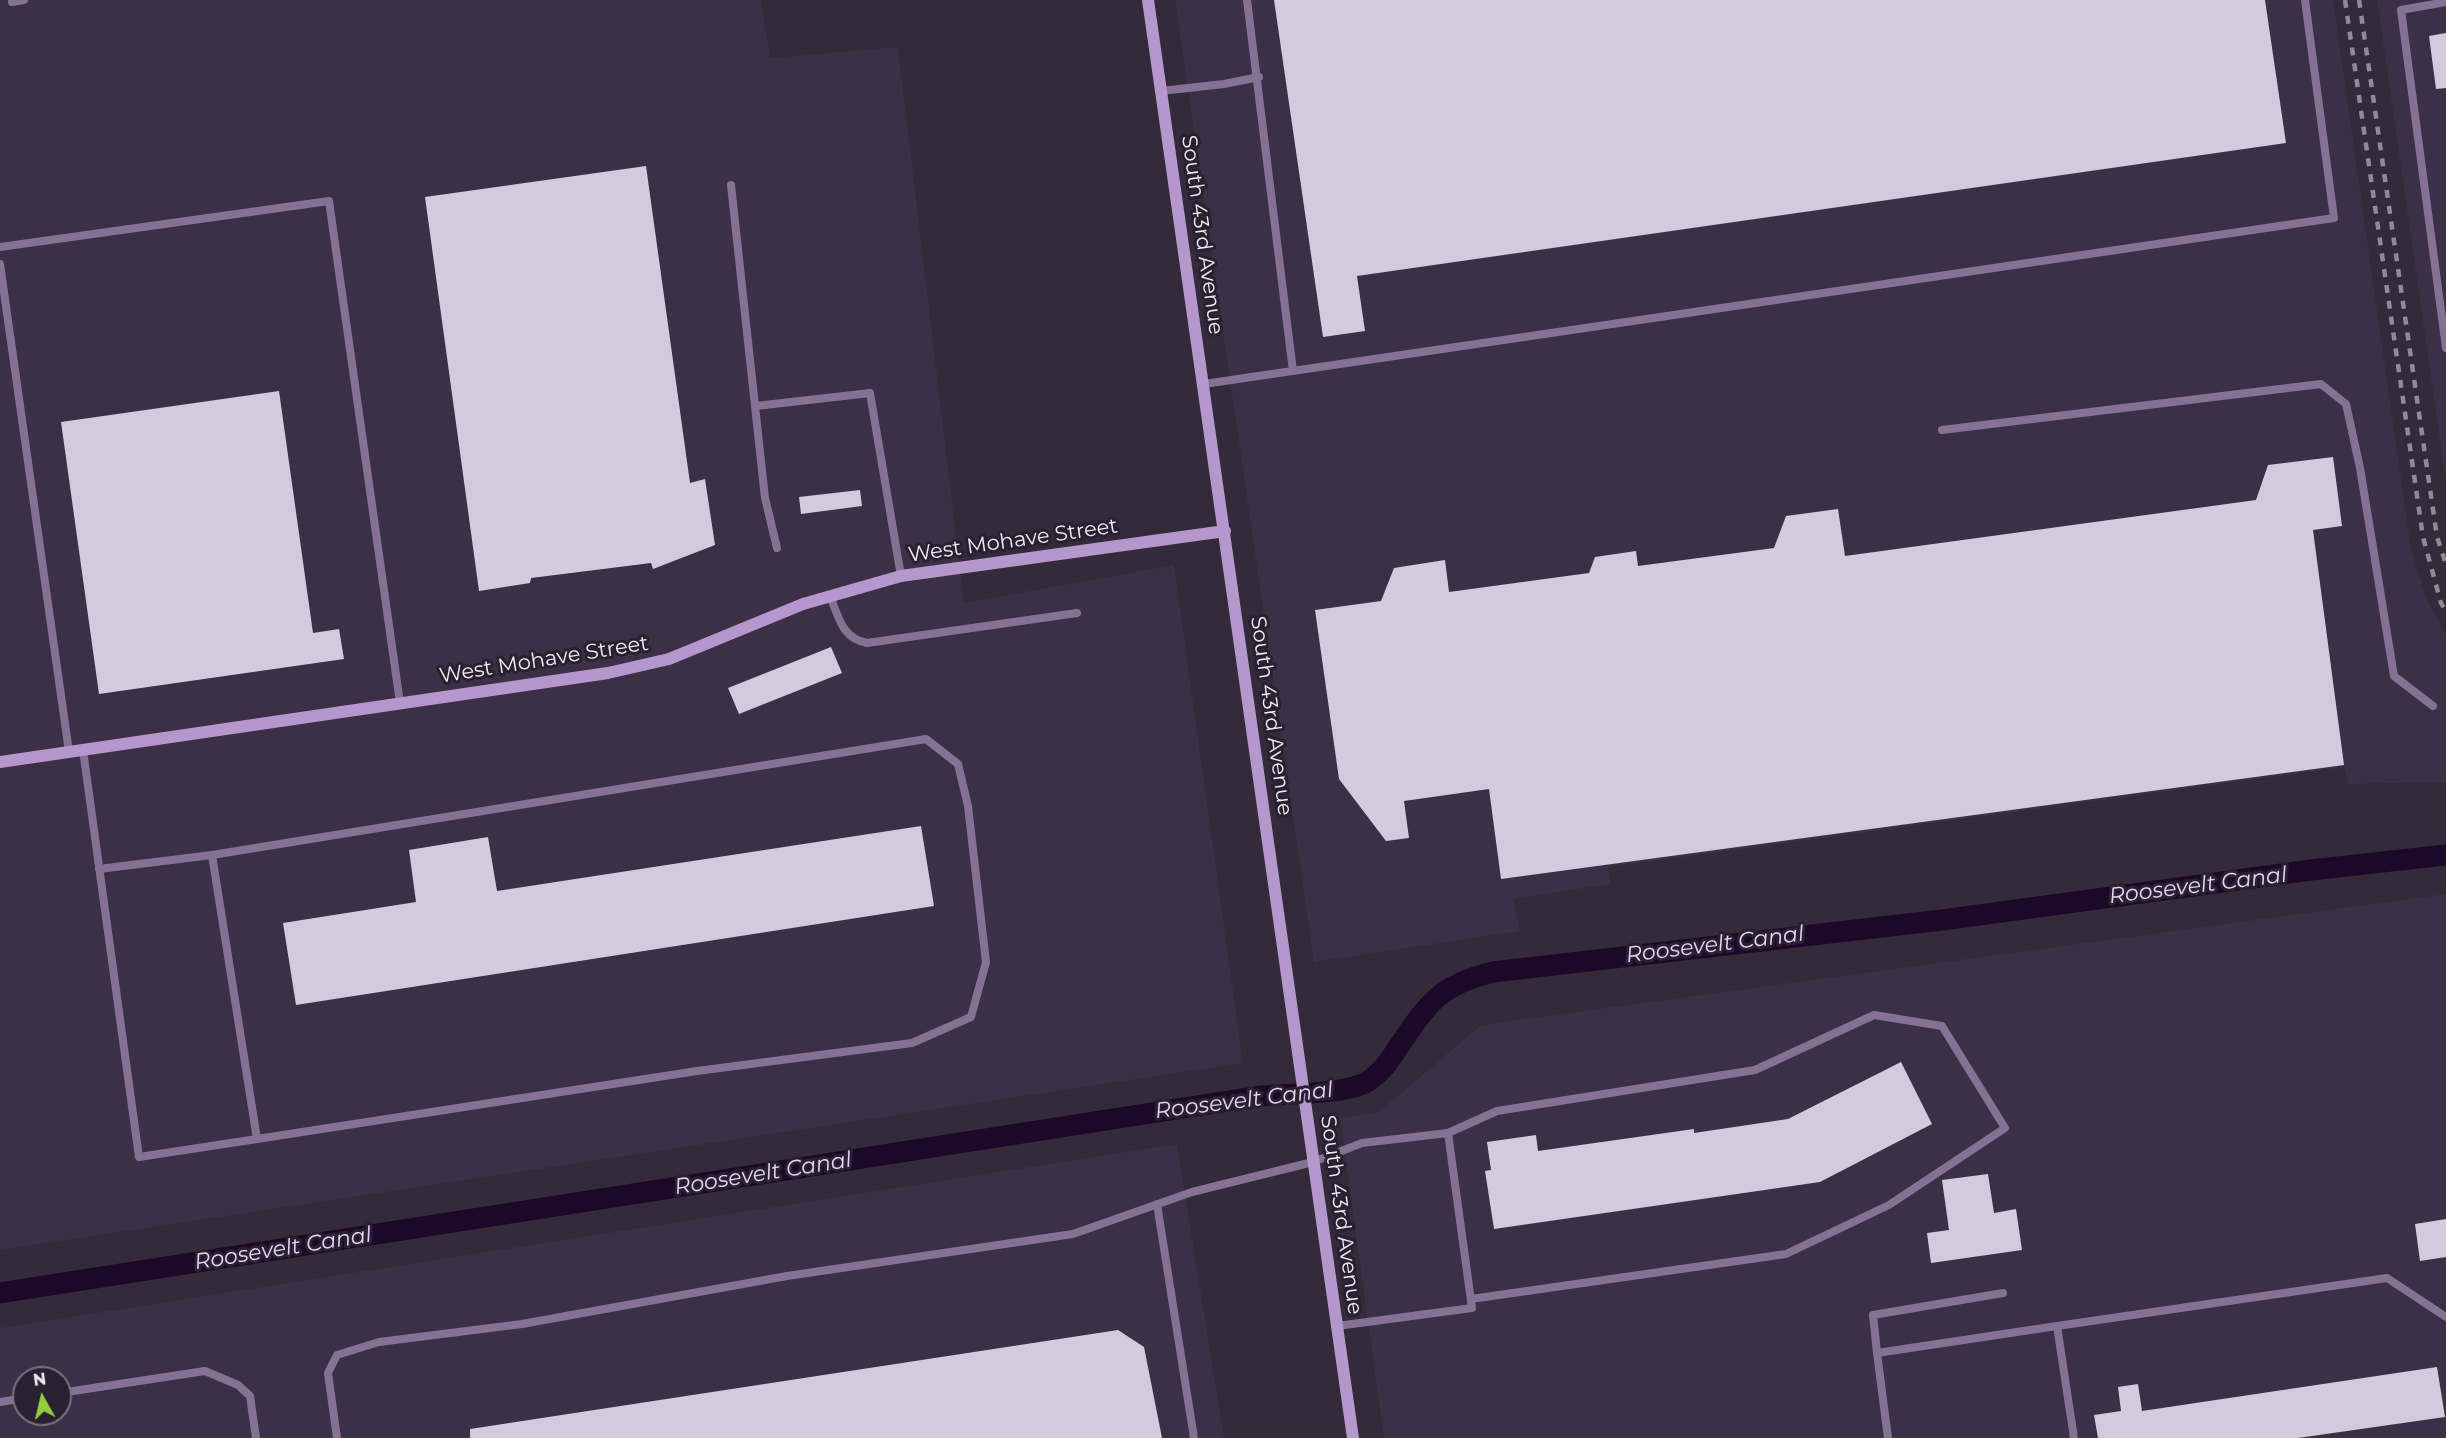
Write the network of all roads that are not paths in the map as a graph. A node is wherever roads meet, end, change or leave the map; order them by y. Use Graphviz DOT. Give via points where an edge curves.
graph roads {
  1 [pos="24,0"];
  2 [pos="1148,0"];
  3 [pos="1247,0"];
  4 [pos="2305,0"];
  5 [pos="12,2"];
  6 [pos="2446,2"];
  7 [pos="1259,77"];
  8 [pos="1161,91"];
  9 [pos="732,185"];
  10 [pos="0,247"];
  11 [pos="0,264"];
  12 [pos="2446,348"];
  13 [pos="1293,371"];
  14 [pos="1204,384"];
  15 [pos="756,406"];
  16 [pos="1942,430"];
  17 [pos="1225,531"];
  18 [pos="777,548"];
  19 [pos="901,576"];
  20 [pos="830,596"];
  21 [pos="1077,613"];
  22 [pos="400,703"];
  23 [pos="2433,706"];
  24 [pos="83,750"];
  25 [pos="69,752"];
  26 [pos="0,762"];
  27 [pos="212,855"];
  28 [pos="99,869"];
  29 [pos="1448,1133"];
  30 [pos="257,1138"];
  31 [pos="1314,1162"];
  32 [pos="1157,1204"];
  33 [pos="2003,1293"];
  34 [pos="1471,1299"];
  35 [pos="2446,1317"];
  36 [pos="1337,1326"];
  37 [pos="2057,1326"];
  38 [pos="1877,1353"];
  39 [pos="72,1391"];
  40 [pos="256,1438"];
  41 [pos="338,1438"];
  42 [pos="1194,1438"];
  43 [pos="1353,1438"];
  44 [pos="1888,1438"];
  45 [pos="2074,1438"];
  1 -- 5 [label="lane"];
  2 -- 8 [label="main road, South 43rd Avenue"];
  3 -- 7 [label="lane"];
  4 -- 13 [label="lane" via="2334,218"];
  6 -- 12 [label="lane" via="2401,10"];
  7 -- 8 [label="lane"];
  7 -- 13 [label="lane"];
  8 -- 14 [label="main road, South 43rd Avenue"];
  9 -- 15 [label="lane"];
  10 -- 22 [label="lane" via="329,201"];
  11 -- 25 [label="lane"];
  13 -- 14 [label="lane"];
  14 -- 17 [label="main road, South 43rd Avenue"];
  15 -- 18 [label="lane" via="765,498"];
  15 -- 19 [label="lane" via="870,393"];
  16 -- 23 [label="lane" via="2320,384 2346,405 2394,676"];
  17 -- 19 [label="main road, West Mohave Street"];
  17 -- 31 [label="main road, South 43rd Avenue"];
  19 -- 20 [label="main road, West Mohave Street"];
  20 -- 21 [label="lane" via="846,634 867,643"];
  20 -- 22 [label="main road, West Mohave Street" via="669,659 608,674"];
  22 -- 24 [label="main road, West Mohave Street"];
  24 -- 25 [label="main road, West Mohave Street"];
  24 -- 28 [label="lane"];
  25 -- 26 [label="main road, West Mohave Street"];
  27 -- 28 [label="lane"];
  27 -- 30 [label="lane"];
  27 -- 30 [label="lane" via="927,739 958,764 968,806 986,962 971,1017 912,1043 697,1071"];
  28 -- 30 [label="lane" via="139,1157"];
  29 -- 31 [label="lane" via="1362,1143"];
  29 -- 34 [label="lane"];
  29 -- 34 [label="lane" via="1497,1111 1755,1070 1874,1015 1942,1026 2005,1128 1889,1205 1786,1254"];
  31 -- 32 [label="lane"];
  31 -- 36 [label="main road, South 43rd Avenue"];
  32 -- 41 [label="lane" via="1073,1234 787,1276 522,1324 379,1342 337,1354 328,1373"];
  32 -- 42 [label="lane"];
  33 -- 38 [label="lane" via="1873,1315"];
  34 -- 36 [label="lane" via="1472,1308"];
  35 -- 37 [label="lane" via="2387,1278"];
  36 -- 43 [label="main road, South 43rd Avenue"];
  37 -- 38 [label="lane"];
  37 -- 45 [label="lane"];
  38 -- 44 [label="lane"];
  39 -- 40 [label="lane" via="205,1371 238,1385 250,1396"];
}
